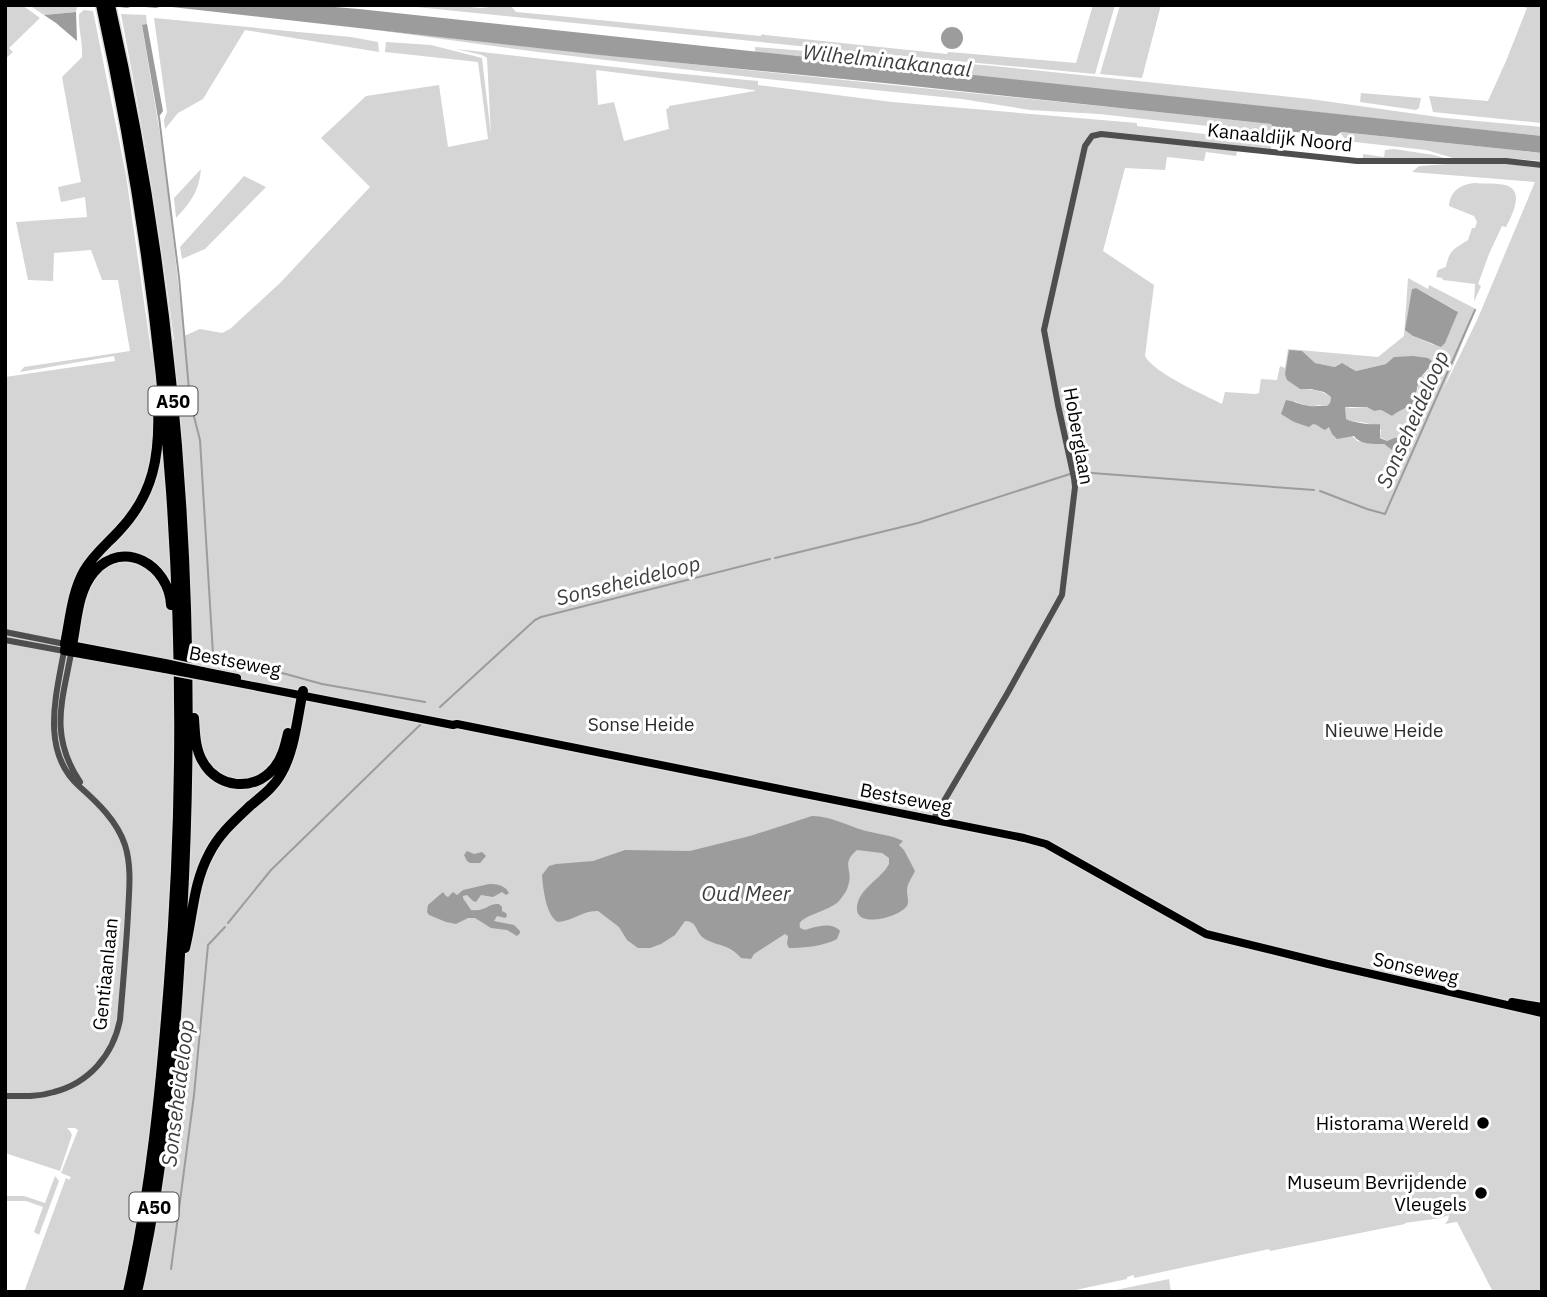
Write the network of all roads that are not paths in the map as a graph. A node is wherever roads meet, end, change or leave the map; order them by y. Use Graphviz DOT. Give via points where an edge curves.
graph roads {
  1 [pos="107,10"];
  2 [pos="1092,136"];
  3 [pos="1542,165"];
  4 [pos="161,371"];
  5 [pos="5,632"];
  6 [pos="5,640"];
  7 [pos="68,648"];
  8 [pos="183,672"];
  9 [pos="299,692"];
  10 [pos="457,724"];
  11 [pos="934,820"];
  12 [pos="1328,964"];
  13 [pos="180,965"];
  14 [pos="1498,1002"];
  15 [pos="1542,1007"];
  16 [pos="1542,1013"];
  17 [pos="5,1096"];
  18 [pos="128,1292"];
  19 [pos="137,1292"];
  1 -- 4 [label="highway, A50"];
  1 -- 8 [label="highway, A50" via="135,126 165,324 184,551"];
  2 -- 3 [label="street, Kanaaldijk Noord" via="1357,160"];
  2 -- 11 [label="street, Hoberglaan" via="1085,146 1045,330 1075,487 1062,595"];
  4 -- 7 [label="highway, A50" via="157,451 150,482 131,517 84,570 75,595"];
  4 -- 8 [label="highway, A50"];
  5 -- 7 [label="street, Bestseweg"];
  6 -- 7 [label="street, Bestseweg"];
  7 -- 8 [label="highway, A50" via="94,572 112,560 136,558 151,565 165,581 171,599 174,656"];
  7 -- 9 [label="main road, Bestseweg, bridge"];
  7 -- 17 [label="street, Gentiaanlaan" via="53,716 57,753 78,785 120,832 129,862 118,1028 108,1052 77,1083 46,1094"];
  8 -- 9 [label="highway, A50" via="201,758 213,774 230,783 253,782 275,767"];
  8 -- 13 [label="highway, A50" via="188,744"];
  8 -- 18 [label="highway, A50" via="165,1034 149,1178"];
  9 -- 10 [label="main road, Bestseweg"];
  9 -- 10 [label="main road, Bestseweg"];
  9 -- 13 [label="highway, A50" via="291,748 281,774 225,830 204,865"];
  10 -- 11 [label="main road, Bestseweg"];
  11 -- 12 [label="main road, Bestseweg" via="1045,844 1206,934"];
  12 -- 14 [label="main road, Sonseweg"];
  13 -- 19 [label="highway, A50" via="157,1190"];
  14 -- 15 [label="main road, Sonseweg"];
  14 -- 16 [label="main road, Sonseweg"];
}
